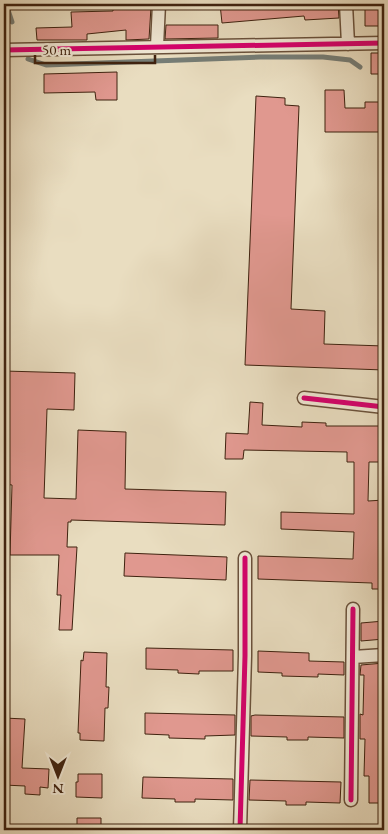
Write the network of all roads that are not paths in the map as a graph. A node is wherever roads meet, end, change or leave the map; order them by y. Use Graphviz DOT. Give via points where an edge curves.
graph roads {
  1 [pos="158,4"];
  2 [pos="346,4"];
  3 [pos="348,44"];
  4 [pos="384,44"];
  5 [pos="157,46"];
  6 [pos="4,50"];
  7 [pos="304,398"];
  8 [pos="384,407"];
  9 [pos="245,558"];
  10 [pos="354,609"];
  11 [pos="384,655"];
  12 [pos="353,657"];
  13 [pos="351,800"];
  14 [pos="240,830"];
  1 -- 5 [label="street"];
  2 -- 3 [label="street"];
  3 -- 4 [label="street"];
  3 -- 5 [label="street"];
  5 -- 6 [label="street"];
  7 -- 8 [label="street"];
  9 -- 14 [label="street"];
  10 -- 12 [label="street"];
  11 -- 12 [label="street"];
  12 -- 13 [label="street"];
}
